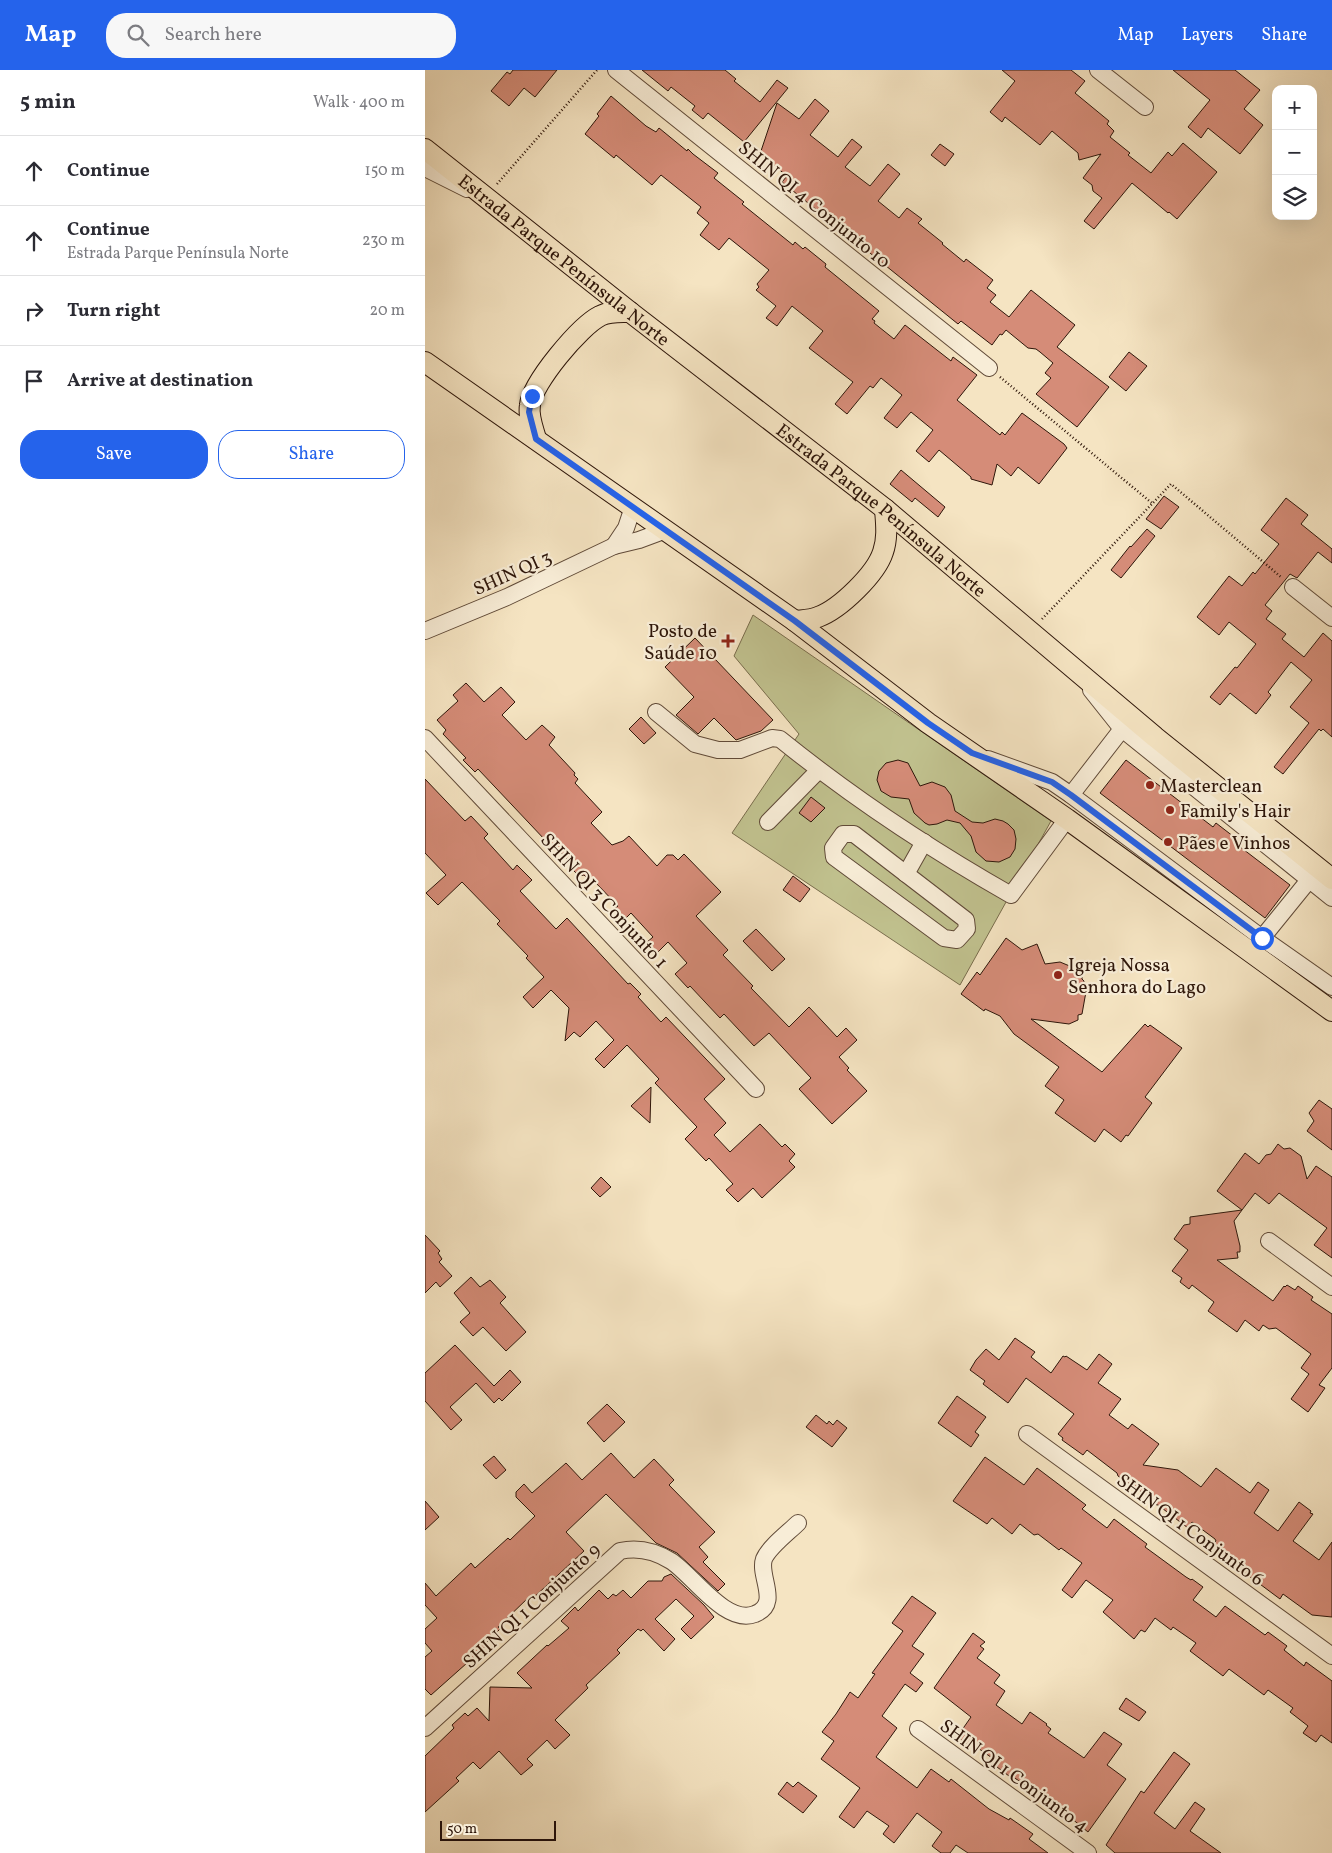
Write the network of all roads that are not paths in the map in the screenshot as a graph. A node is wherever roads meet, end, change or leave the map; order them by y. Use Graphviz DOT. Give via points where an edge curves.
graph roads {
  1 [pos="616,70"];
  2 [pos="1097,70"];
  3 [pos="1145,107"];
  4 [pos="425,149"];
  5 [pos="425,168"];
  6 [pos="485,198"];
  7 [pos="630,312"];
  8 [pos="425,362"];
  9 [pos="989,368"];
  10 [pos="536,439"];
  11 [pos="633,507"];
  12 [pos="885,509"];
  13 [pos="666,530"];
  14 [pos="614,546"];
  15 [pos="1293,587"];
  16 [pos="1332,618"];
  17 [pos="795,621"];
  18 [pos="425,631"];
  19 [pos="1071,668"];
  20 [pos="656,712"];
  21 [pos="1122,729"];
  22 [pos="425,738"];
  23 [pos="972,753"];
  24 [pos="819,770"];
  25 [pos="1071,795"];
  26 [pos="1067,819"];
  27 [pos="768,822"];
  28 [pos="924,842"];
  29 [pos="906,874"];
  30 [pos="1332,879"];
  31 [pos="1309,880"];
  32 [pos="1332,898"];
  33 [pos="1262,938"];
  34 [pos="1332,987"];
  35 [pos="1332,1011"];
  36 [pos="756,1089"];
  37 [pos="1269,1241"];
  38 [pos="1332,1287"];
  39 [pos="1027,1434"];
  40 [pos="798,1523"];
  41 [pos="1332,1656"];
  42 [pos="425,1728"];
  43 [pos="918,1728"];
  44 [pos="1088,1853"];
  1 -- 9 [label="street, SHIN QI 4 Conjunto 10"];
  2 -- 3 [label="street"];
  4 -- 6 [label="main road, Estrada Parque Península Norte"];
  5 -- 6 [label="street"];
  6 -- 7 [label="main road, Estrada Parque Península Norte"];
  7 -- 10 [label="main road" via="610,312 593,319 553,363 530,403"];
  7 -- 12 [label="main road, Estrada Parque Península Norte"];
  8 -- 10 [label="main road"];
  10 -- 11 [label="main road"];
  11 -- 13 [label="main road"];
  11 -- 14 [label="street" via="626,528"];
  12 -- 17 [label="main road" via="883,553 871,572 834,609 818,617"];
  12 -- 19 [label="main road, Estrada Parque Península Norte"];
  13 -- 14 [label="street, SHIN QI 3"];
  13 -- 17 [label="main road"];
  14 -- 18 [label="street, SHIN QI 3" via="507,597"];
  15 -- 16 [label="street"];
  17 -- 23 [label="main road"];
  19 -- 21 [label="street"];
  19 -- 30 [label="main road, Estrada Parque Península Norte"];
  20 -- 24 [label="street" via="695,744 718,750 740,750 772,738 781,739"];
  21 -- 25 [label="street"];
  21 -- 31 [label="street"];
  22 -- 36 [label="street, SHIN QI 3 Conjunto 1"];
  23 -- 25 [label="street" via="1052,782"];
  23 -- 26 [label="main road"];
  24 -- 27 [label="street"];
  24 -- 28 [label="street"];
  25 -- 33 [label="street"];
  26 -- 28 [label="street" via="1011,895"];
  26 -- 35 [label="main road"];
  28 -- 29 [label="street"];
  29 -- 29 [label="street" via="854,834 843,834 833,848 834,857 944,938 957,940 967,930 966,920"];
  31 -- 32 [label="street"];
  31 -- 33 [label="street"];
  33 -- 34 [label="street"];
  37 -- 38 [label="street"];
  39 -- 41 [label="street, SHIN QI 1 Conjunto 6"];
  40 -- 42 [label="street, SHIN QI 1 Conjunto 9" via="768,1552 763,1564 768,1598 757,1614 747,1616 732,1612 710,1598 672,1561 644,1549 620,1551"];
  43 -- 44 [label="street, SHIN QI 1 Conjunto 4"];
}
